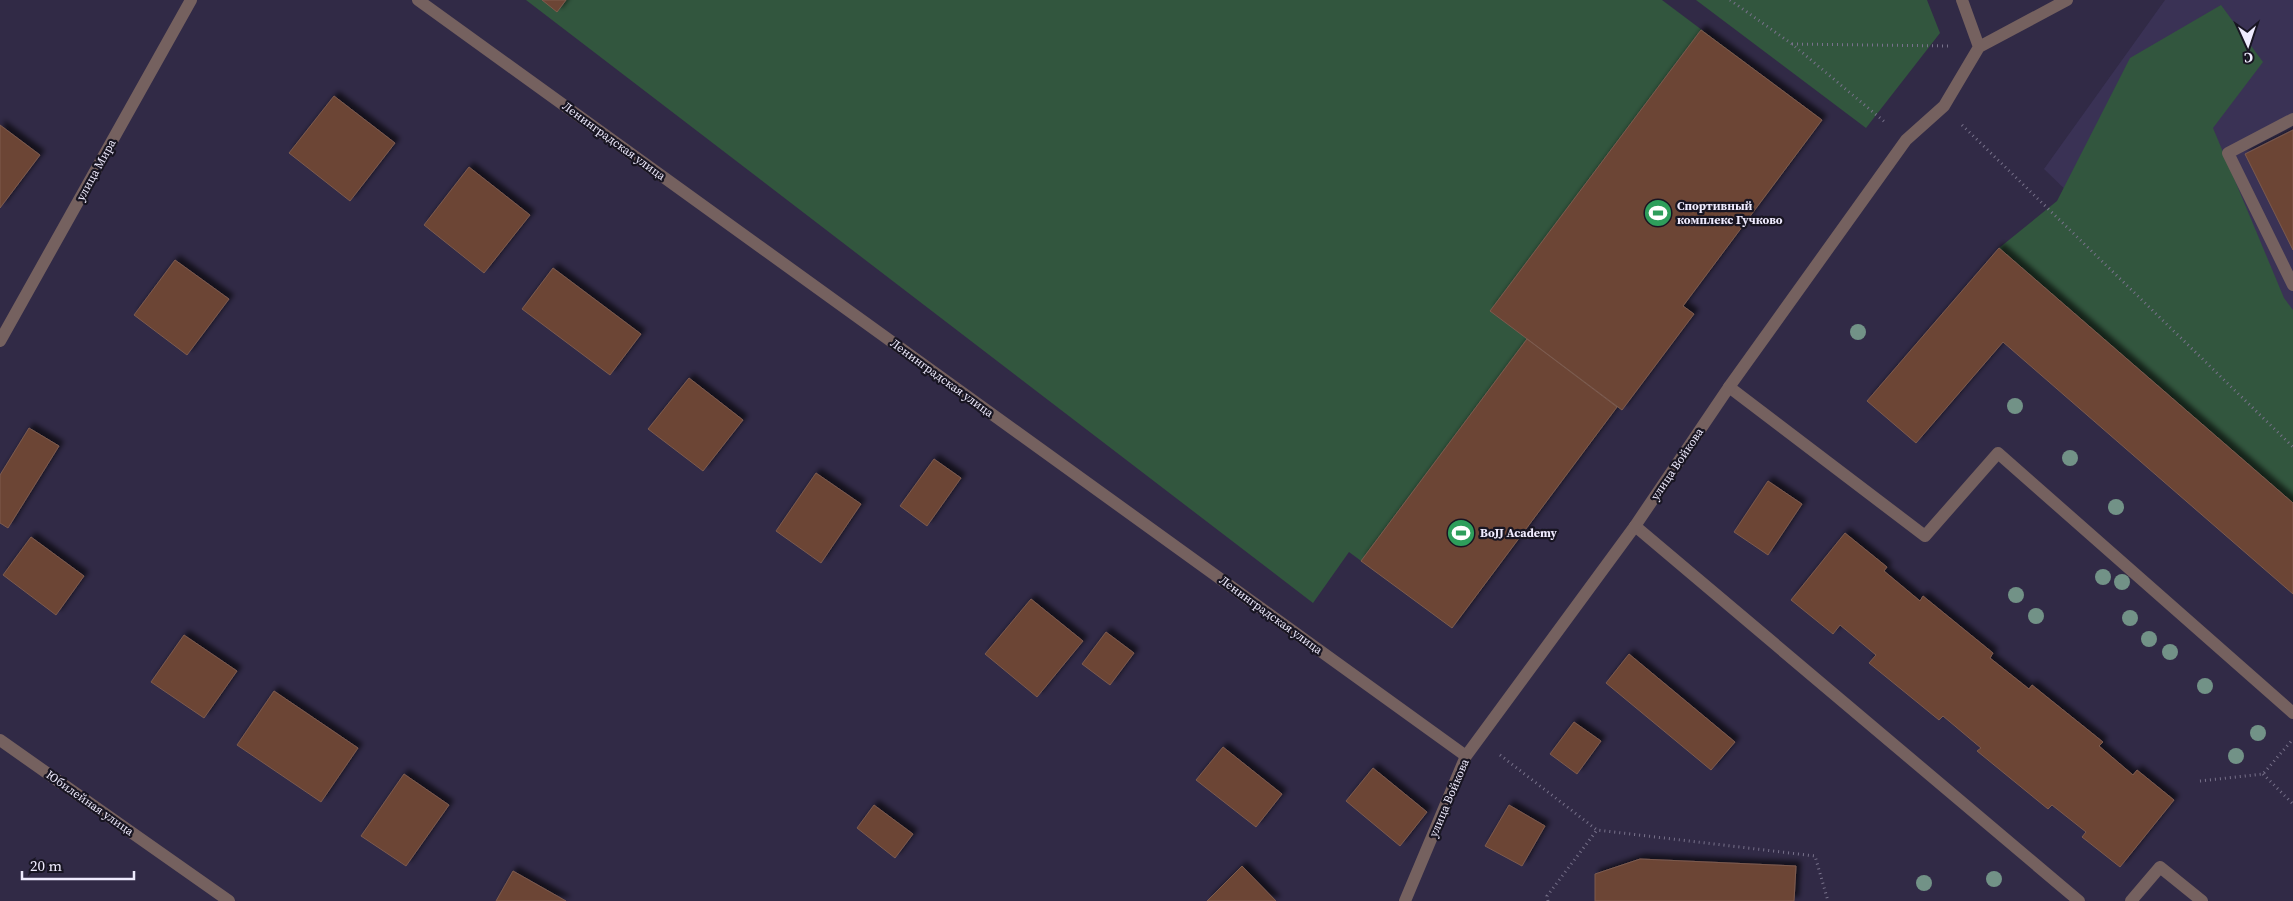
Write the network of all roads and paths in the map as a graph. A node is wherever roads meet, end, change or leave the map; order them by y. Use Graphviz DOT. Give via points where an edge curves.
graph roads {
  1 [pos="191,0"];
  2 [pos="418,0"];
  3 [pos="1730,0"];
  4 [pos="1962,0"];
  5 [pos="2067,0"];
  6 [pos="1792,44"];
  7 [pos="1979,47"];
  8 [pos="1944,106"];
  9 [pos="2293,119"];
  10 [pos="1906,140"];
  11 [pos="2293,285"];
  12 [pos="0,341"];
  13 [pos="1729,387"];
  14 [pos="2293,447"];
  15 [pos="1635,526"];
  16 [pos="2293,714"];
  17 [pos="1479,738"];
  18 [pos="2293,739"];
  19 [pos="0,740"];
  20 [pos="1466,756"];
  21 [pos="2263,774"];
  22 [pos="2200,780"];
  23 [pos="2293,804"];
  24 [pos="1597,830"];
  25 [pos="229,901"];
  26 [pos="1406,901"];
  27 [pos="1548,901"];
  28 [pos="1828,901"];
  29 [pos="2080,901"];
  30 [pos="2131,901"];
  31 [pos="2202,901"];
  1 -- 12 [label="street, улица Мира"];
  2 -- 20 [label="street, Ленинградская улица"];
  3 -- 6 [label="path"];
  4 -- 7 [label="street"];
  5 -- 7 [label="street"];
  6 -- 7 [label="path"];
  6 -- 10 [label="path"];
  7 -- 8 [label="street, улица Войкова"];
  8 -- 10 [label="street, улица Войкова"];
  8 -- 14 [label="path"];
  9 -- 11 [label="street" via="2228,153"];
  10 -- 13 [label="street, улица Войкова"];
  13 -- 15 [label="street, улица Войкова"];
  13 -- 16 [label="street" via="1924,536 1998,453"];
  15 -- 17 [label="street, улица Войкова"];
  15 -- 29 [label="street"];
  17 -- 20 [label="street, улица Войкова"];
  17 -- 24 [label="path"];
  18 -- 21 [label="path"];
  19 -- 25 [label="street, Юбилейная улица"];
  20 -- 26 [label="street, улица Войкова"];
  21 -- 22 [label="path"];
  21 -- 23 [label="path"];
  24 -- 27 [label="path" via="1547,896"];
  24 -- 28 [label="path" via="1815,856"];
  30 -- 31 [label="street" via="2160,867"];
}
